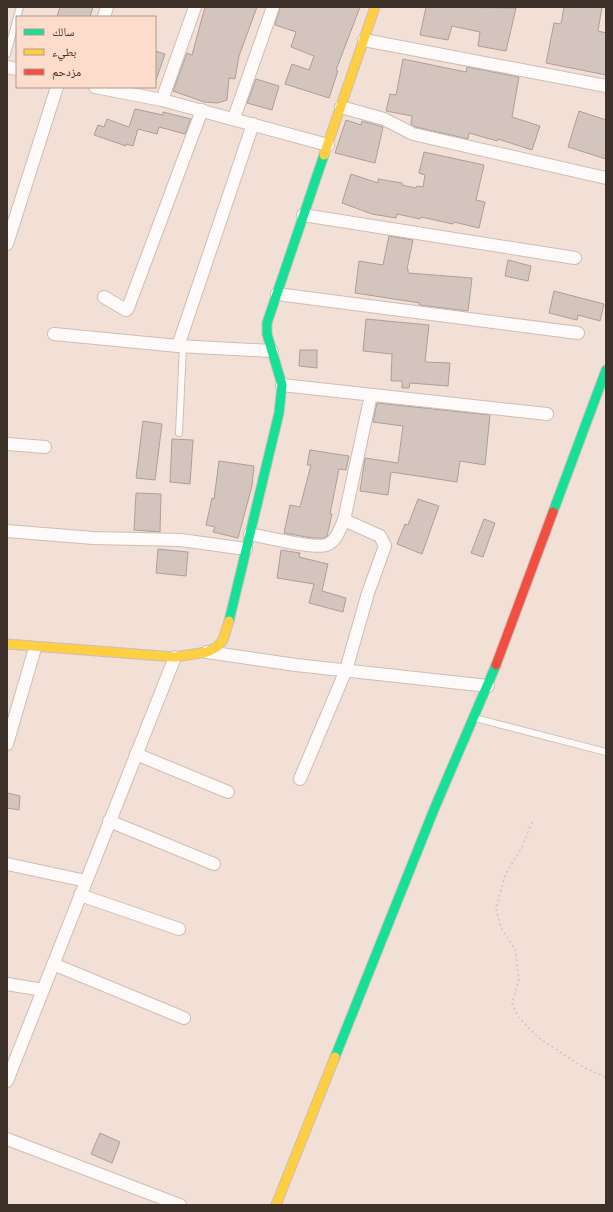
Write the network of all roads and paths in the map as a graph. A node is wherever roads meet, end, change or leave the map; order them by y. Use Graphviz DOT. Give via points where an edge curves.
graph roads {
  1 [pos="195,7"];
  2 [pos="273,7"];
  3 [pos="375,7"];
  4 [pos="16,21"];
  5 [pos="364,40"];
  6 [pos="7,54"];
  7 [pos="606,86"];
  8 [pos="57,88"];
  9 [pos="100,88"];
  10 [pos="162,100"];
  11 [pos="341,107"];
  12 [pos="202,110"];
  13 [pos="234,118"];
  14 [pos="253,124"];
  15 [pos="328,145"];
  16 [pos="606,178"];
  17 [pos="304,215"];
  18 [pos="7,244"];
  19 [pos="575,258"];
  20 [pos="277,294"];
  21 [pos="104,297"];
  22 [pos="54,334"];
  23 [pos="578,334"];
  24 [pos="181,346"];
  25 [pos="272,351"];
  26 [pos="606,370"];
  27 [pos="282,385"];
  28 [pos="371,395"];
  29 [pos="547,414"];
  30 [pos="179,433"];
  31 [pos="7,444"];
  32 [pos="45,447"];
  33 [pos="344,520"];
  34 [pos="7,531"];
  35 [pos="250,534"];
  36 [pos="246,549"];
  37 [pos="7,644"];
  38 [pos="35,648"];
  39 [pos="207,652"];
  40 [pos="175,657"];
  41 [pos="346,670"];
  42 [pos="488,686"];
  43 [pos="475,718"];
  44 [pos="7,744"];
  45 [pos="606,752"];
  46 [pos="136,754"];
  47 [pos="300,779"];
  48 [pos="228,792"];
  49 [pos="109,822"];
  50 [pos="532,822"];
  51 [pos="7,864"];
  52 [pos="214,864"];
  53 [pos="86,881"];
  54 [pos="80,895"];
  55 [pos="179,929"];
  56 [pos="53,964"];
  57 [pos="7,984"];
  58 [pos="43,990"];
  59 [pos="184,1018"];
  60 [pos="606,1077"];
  61 [pos="7,1081"];
  62 [pos="7,1139"];
  63 [pos="180,1205"];
  64 [pos="276,1205"];
  1 -- 10 [label="street"];
  2 -- 13 [label="street"];
  3 -- 5 [label="street"];
  4 -- 6 [label="lane"];
  5 -- 7 [label="street"];
  5 -- 11 [label="street"];
  8 -- 18 [label="street"];
  9 -- 10 [label="street"];
  10 -- 12 [label="street"];
  11 -- 15 [label="street"];
  11 -- 16 [label="street" via="384,118 413,134"];
  12 -- 13 [label="street"];
  12 -- 21 [label="street" via="128,308 126,310"];
  13 -- 14 [label="street"];
  14 -- 15 [label="street"];
  14 -- 24 [label="street"];
  15 -- 17 [label="street"];
  17 -- 19 [label="street"];
  17 -- 20 [label="street"];
  20 -- 23 [label="street"];
  20 -- 25 [label="street" via="267,324"];
  22 -- 24 [label="street"];
  24 -- 25 [label="street"];
  24 -- 30 [label="lane"];
  25 -- 27 [label="street"];
  26 -- 42 [label="street"];
  27 -- 28 [label="street"];
  27 -- 35 [label="street" via="279,413"];
  28 -- 29 [label="street"];
  28 -- 33 [label="street"];
  31 -- 32 [label="street"];
  33 -- 35 [label="street" via="335,539 326,545"];
  33 -- 41 [label="street" via="380,536 385,546 368,593"];
  34 -- 36 [label="street" via="93,538 182,540"];
  35 -- 36 [label="street"];
  36 -- 39 [label="street" via="223,640"];
  37 -- 38 [label="street"];
  38 -- 40 [label="street"];
  38 -- 44 [label="street"];
  39 -- 40 [label="street"];
  39 -- 41 [label="street"];
  40 -- 46 [label="street"];
  41 -- 42 [label="street"];
  41 -- 47 [label="street"];
  42 -- 43 [label="street"];
  43 -- 45 [label="lane"];
  43 -- 64 [label="street" via="435,807"];
  46 -- 48 [label="street"];
  46 -- 49 [label="street"];
  49 -- 52 [label="street"];
  49 -- 53 [label="street"];
  50 -- 60 [label="path" via="522,847 505,875 496,909 501,928 515,949 519,979 512,1003 518,1017 539,1038 576,1063"];
  51 -- 53 [label="street"];
  53 -- 54 [label="street"];
  54 -- 55 [label="street"];
  54 -- 56 [label="street"];
  56 -- 58 [label="street"];
  56 -- 59 [label="street"];
  57 -- 58 [label="street"];
  58 -- 61 [label="street"];
  62 -- 63 [label="street"];
}
